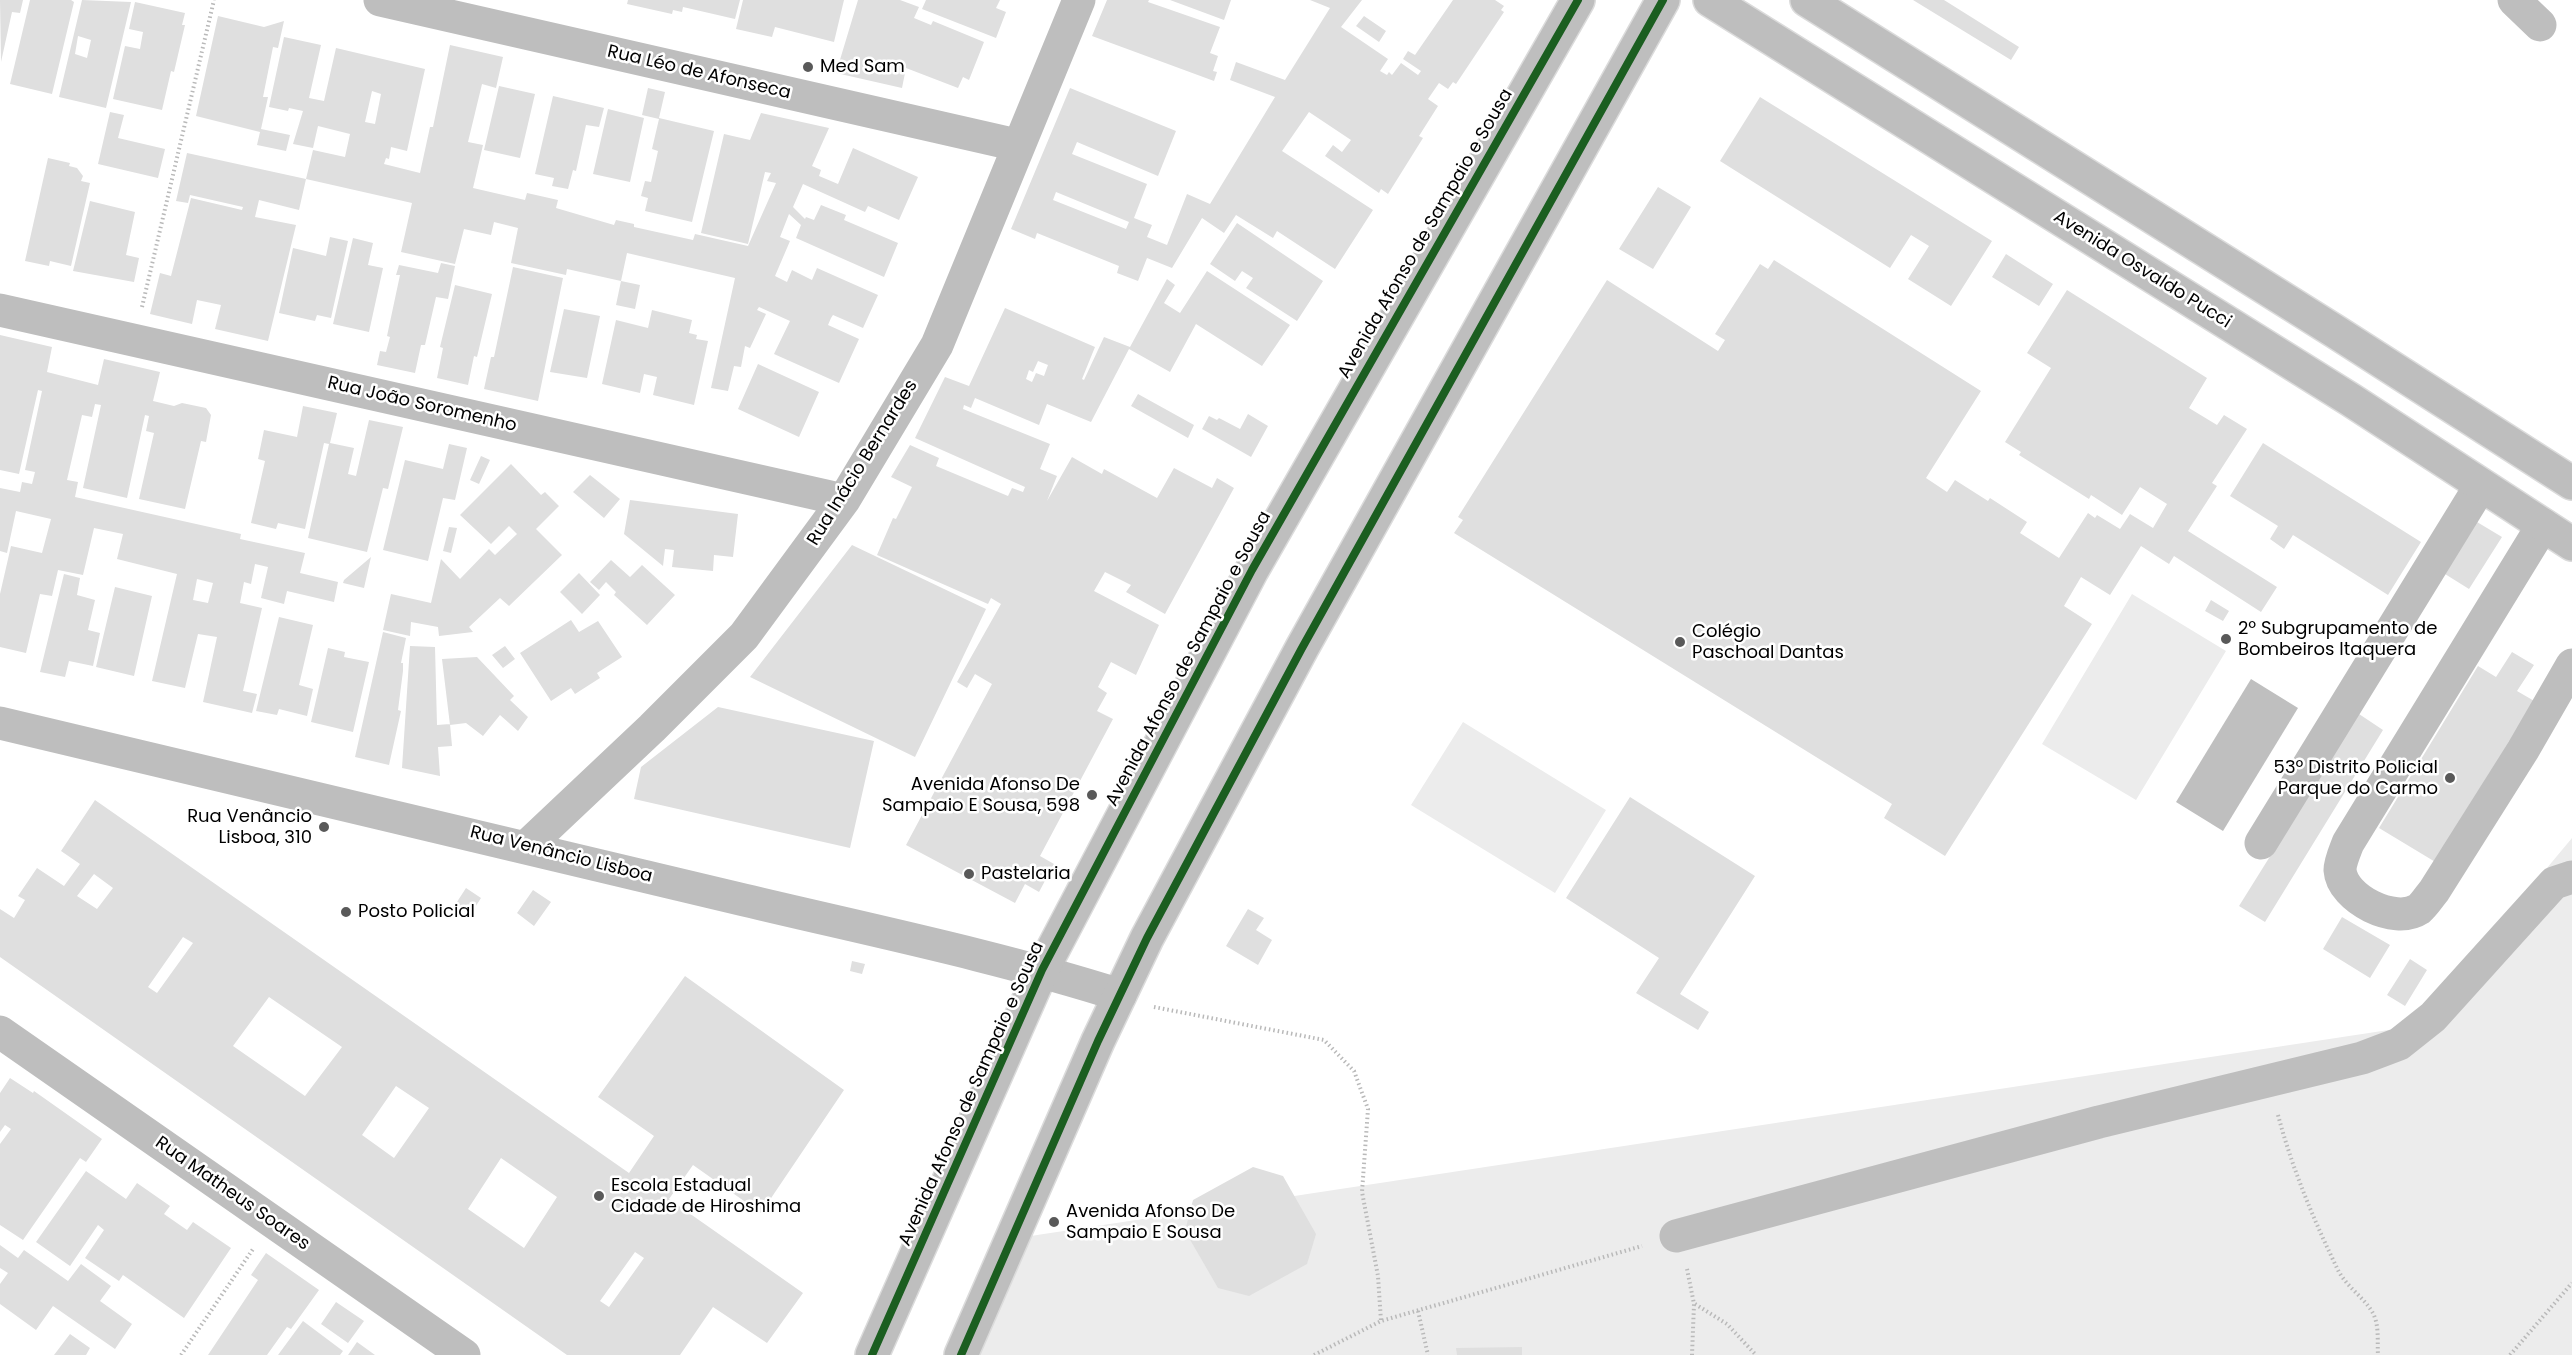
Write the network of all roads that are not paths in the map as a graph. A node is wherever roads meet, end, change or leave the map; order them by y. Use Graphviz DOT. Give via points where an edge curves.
graph roads {
  1 [pos="380,0"];
  2 [pos="1079,0"];
  3 [pos="1578,0"];
  4 [pos="1663,0"];
  5 [pos="1710,0"];
  6 [pos="1807,0"];
  7 [pos="2514,0"];
  8 [pos="2540,25"];
  9 [pos="1017,145"];
  10 [pos="0,310"];
  11 [pos="2572,483"];
  12 [pos="2481,485"];
  13 [pos="844,500"];
  14 [pos="2543,525"];
  15 [pos="2572,544"];
  16 [pos="2572,665"];
  17 [pos="0,723"];
  18 [pos="2261,843"];
  19 [pos="527,846"];
  20 [pos="2572,849"];
  21 [pos="2563,880"];
  22 [pos="1042,970"];
  23 [pos="1120,995"];
  24 [pos="0,1032"];
  25 [pos="1676,1236"];
  26 [pos="464,1355"];
  27 [pos="872,1355"];
  28 [pos="961,1355"];
  1 -- 9 [label="main road, Rua Léo de Afonseca"];
  2 -- 9 [label="main road, Rua Inácio Bernardes"];
  3 -- 22 [label="main road, Avenida Afonso de Sampaio e Sousa" via="1252,570"];
  4 -- 23 [label="main road" via="1308,637"];
  5 -- 12 [label="main road, Avenida Osvaldo Pucci"];
  6 -- 11 [label="main road"];
  7 -- 8 [label="main road"];
  9 -- 13 [label="main road, Rua Inácio Bernardes" via="937,345"];
  10 -- 13 [label="main road, Rua João Soromenho"];
  12 -- 14 [label="main road, Avenida Osvaldo Pucci"];
  12 -- 18 [label="main road"];
  13 -- 19 [label="main road, Rua Inácio Bernardes" via="744,636"];
  14 -- 15 [label="main road, Avenida Osvaldo Pucci"];
  14 -- 16 [label="main road" via="2348,843 2340,870 2348,888 2365,904 2394,915 2418,910 2523,750"];
  17 -- 19 [label="main road, Rua Venâncio Lisboa"];
  19 -- 22 [label="main road, Rua Venâncio Lisboa"];
  20 -- 21 [label="main road"];
  21 -- 25 [label="main road" via="2433,1017 2399,1044 2362,1058 2099,1122"];
  22 -- 23 [label="main road, Rua Venâncio Lisboa"];
  22 -- 27 [label="main road, Avenida Afonso de Sampaio e Sousa"];
  23 -- 28 [label="main road"];
  24 -- 26 [label="main road, Rua Matheus Soares"];
}
